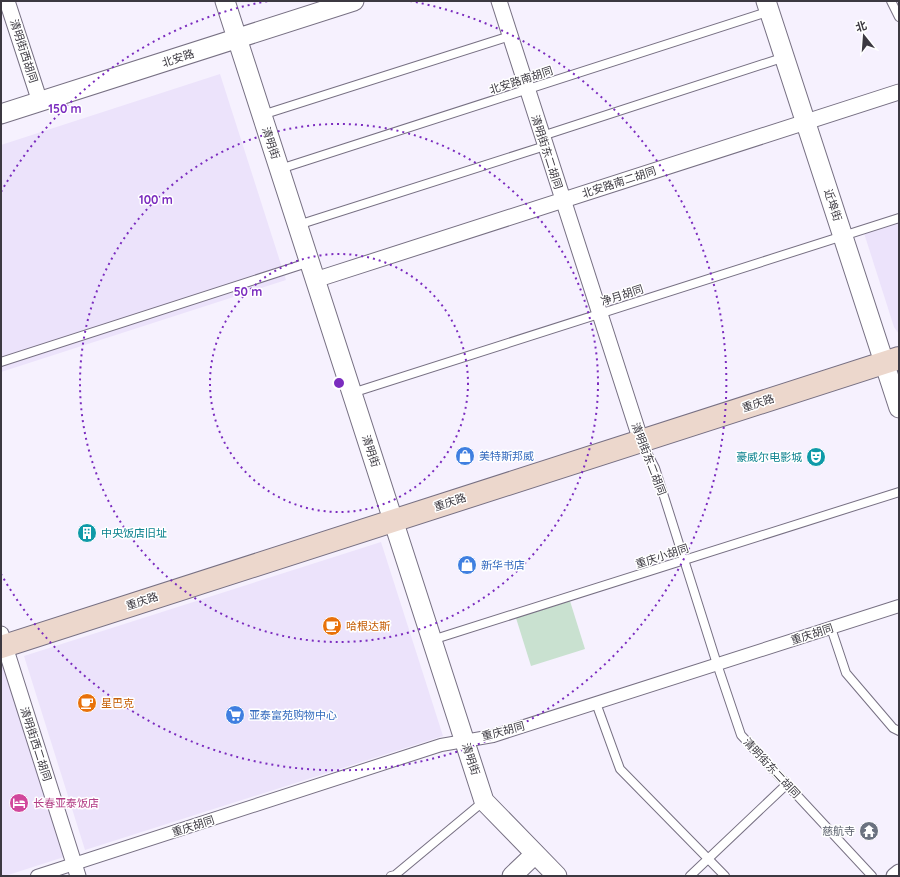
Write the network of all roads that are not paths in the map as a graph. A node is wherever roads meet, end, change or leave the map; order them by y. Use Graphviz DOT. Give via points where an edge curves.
graph roads {
  1 [pos="7,1"];
  2 [pos="225,1"];
  3 [pos="354,1"];
  4 [pos="499,1"];
  5 [pos="891,1"];
  6 [pos="768,6"];
  7 [pos="899,17"];
  8 [pos="510,36"];
  9 [pos="237,39"];
  10 [pos="785,57"];
  11 [pos="527,89"];
  12 [pos="899,92"];
  13 [pos="40,102"];
  14 [pos="1,114"];
  15 [pos="262,115"];
  16 [pos="806,122"];
  17 [pos="544,141"];
  18 [pos="280,169"];
  19 [pos="563,200"];
  20 [pos="899,218"];
  21 [pos="298,226"];
  22 [pos="843,236"];
  23 [pos="312,271"];
  24 [pos="600,314"];
  25 [pos="892,360"];
  26 [pos="1,362"];
  27 [pos="352,393"];
  28 [pos="899,408"];
  29 [pos="641,441"];
  30 [pos="899,492"];
  31 [pos="393,520"];
  32 [pos="684,560"];
  33 [pos="899,606"];
  34 [pos="831,628"];
  35 [pos="432,640"];
  36 [pos="2,642"];
  37 [pos="717,664"];
  38 [pos="596,703"];
  39 [pos="899,731"];
  40 [pos="465,741"];
  41 [pos="787,784"];
  42 [pos="484,801"];
  43 [pos="535,854"];
  44 [pos="708,859"];
  45 [pos="76,870"];
  46 [pos="899,872"];
  47 [pos="37,876"];
  48 [pos="390,876"];
  49 [pos="512,876"];
  50 [pos="557,876"];
  51 [pos="690,876"];
  52 [pos="725,876"];
  53 [pos="872,876"];
  54 [pos="894,876"];
  1 -- 13 [label="street, 清明街西胡同"];
  2 -- 9 [label="street, 清明街"];
  3 -- 9 [label="street, 北安路"];
  4 -- 8 [label="street, 清明街东二胡同"];
  5 -- 7 [label="lane"];
  6 -- 10 [label="street, 近埠街"];
  6 -- 11 [label="lane, 北安路南胡同"];
  8 -- 11 [label="street, 清明街东二胡同"];
  8 -- 15 [label="lane"];
  9 -- 13 [label="street, 北安路"];
  9 -- 15 [label="street, 清明街"];
  10 -- 16 [label="street, 近埠街"];
  10 -- 17 [label="lane"];
  11 -- 17 [label="street, 清明街东二胡同"];
  11 -- 18 [label="lane, 北安路南胡同"];
  12 -- 16 [label="street, 北安路南二胡同"];
  13 -- 14 [label="street, 北安路"];
  15 -- 18 [label="street, 清明街"];
  16 -- 19 [label="street, 北安路南二胡同"];
  16 -- 22 [label="street, 近埠街"];
  17 -- 19 [label="street, 清明街东二胡同"];
  17 -- 21 [label="lane"];
  18 -- 21 [label="street, 清明街"];
  19 -- 23 [label="street, 北安路南二胡同"];
  19 -- 24 [label="street, 清明街东二胡同"];
  20 -- 22 [label="lane, 净月胡同"];
  21 -- 23 [label="street, 清明街"];
  22 -- 24 [label="lane, 净月胡同"];
  22 -- 25 [label="street, 近埠街"];
  23 -- 26 [label="lane"];
  23 -- 27 [label="street, 清明街"];
  24 -- 27 [label="lane, 净月胡同"];
  24 -- 29 [label="street, 清明街东二胡同"];
  25 -- 28 [label="street, 近埠街"];
  25 -- 29 [label="main road, 重庆路"];
  27 -- 31 [label="street, 清明街"];
  29 -- 31 [label="main road, 重庆路"];
  29 -- 32 [label="lane, 清明街东二胡同" via="655,468"];
  30 -- 32 [label="lane, 重庆小胡同"];
  31 -- 35 [label="street, 清明街"];
  31 -- 36 [label="main road, 重庆路"];
  32 -- 35 [label="lane, 重庆小胡同"];
  32 -- 37 [label="lane, 清明街东二胡同"];
  33 -- 34 [label="street, 重庆胡同"];
  34 -- 37 [label="street, 重庆胡同"];
  34 -- 39 [label="lane" via="846,672 893,728"];
  35 -- 40 [label="street, 清明街"];
  36 -- 45 [label="street, 清明街西二胡同"];
  37 -- 38 [label="street, 重庆胡同"];
  37 -- 41 [label="lane, 清明街东二胡同" via="742,735"];
  38 -- 40 [label="street, 重庆胡同" via="493,736"];
  38 -- 44 [label="lane" via="620,769"];
  40 -- 42 [label="street, 清明街"];
  40 -- 45 [label="street, 重庆胡同" via="440,745"];
  41 -- 44 [label="lane"];
  41 -- 53 [label="lane, 清明街东二胡同"];
  42 -- 43 [label="street, 清明街"];
  42 -- 48 [label="lane" via="395,875"];
  43 -- 49 [label="street"];
  43 -- 50 [label="street, 清明街"];
  44 -- 51 [label="lane"];
  44 -- 52 [label="lane"];
  45 -- 47 [label="street, 重庆胡同"];
  46 -- 54 [label="street"];
}
